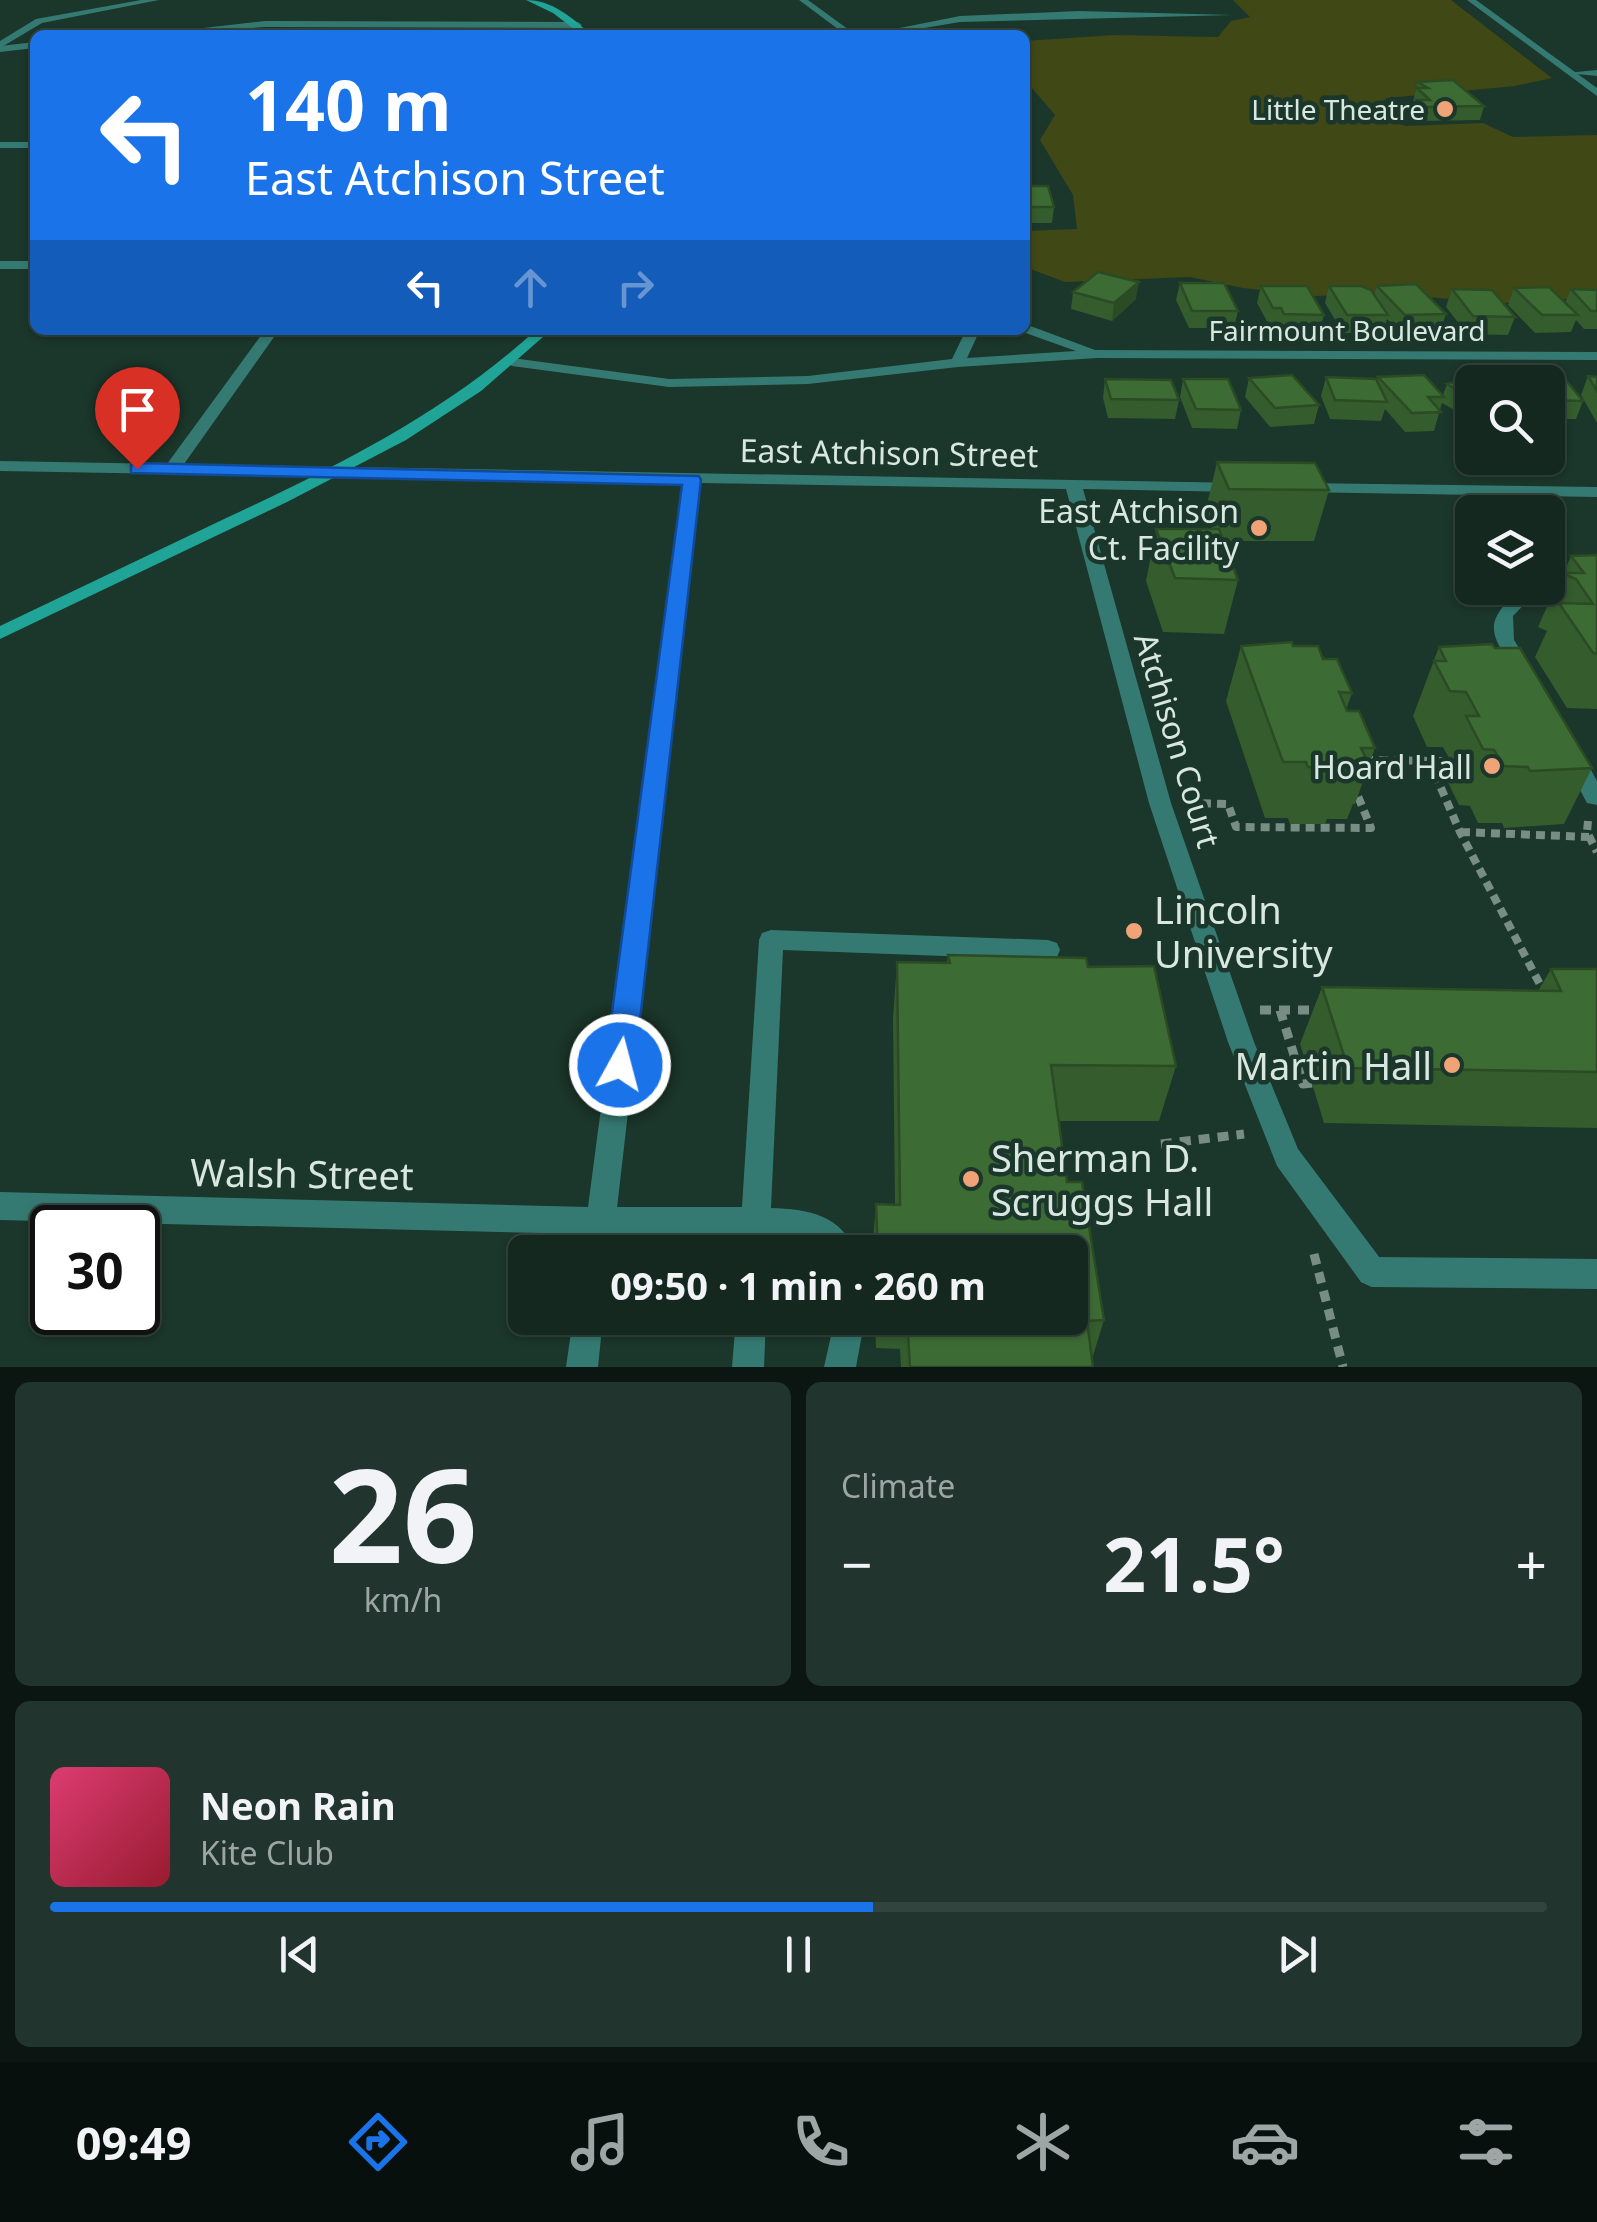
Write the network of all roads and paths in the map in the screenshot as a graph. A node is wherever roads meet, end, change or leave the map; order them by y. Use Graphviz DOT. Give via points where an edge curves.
graph roads {
  1 [pos="155,0"];
  2 [pos="530,0"];
  3 [pos="803,0"];
  4 [pos="1072,0"];
  5 [pos="1472,0"];
  6 [pos="1078,14"];
  7 [pos="1229,15"];
  8 [pos="578,25"];
  9 [pos="200,30"];
  10 [pos="582,30"];
  11 [pos="845,30"];
  12 [pos="899,30"];
  13 [pos="30,45"];
  14 [pos="0,47"];
  15 [pos="1597,72"];
  16 [pos="1570,73"];
  17 [pos="1597,92"];
  18 [pos="0,145"];
  19 [pos="30,145"];
  20 [pos="0,265"];
  21 [pos="30,266"];
  22 [pos="1030,330"];
  23 [pos="268,335"];
  24 [pos="539,335"];
  25 [pos="971,335"];
  26 [pos="1097,354"];
  27 [pos="1597,356"];
  28 [pos="512,362"];
  29 [pos="958,363"];
  30 [pos="0,466"];
  31 [pos="172,469"];
  32 [pos="334,473"];
  33 [pos="692,480"];
  34 [pos="1073,485"];
  35 [pos="1248,487"];
  36 [pos="1286,488"];
  37 [pos="1597,492"];
  38 [pos="1597,587"];
  39 [pos="0,633"];
  40 [pos="1531,683"];
  41 [pos="1566,743"];
  42 [pos="1360,760"];
  43 [pos="1429,760"];
  44 [pos="1448,761"];
  45 [pos="1590,774"];
  46 [pos="1350,777"];
  47 [pos="1595,798"];
  48 [pos="1160,802"];
  49 [pos="1460,832"];
  50 [pos="1591,834"];
  51 [pos="1048,950"];
  52 [pos="1550,1001"];
  53 [pos="1280,1010"];
  54 [pos="1320,1010"];
  55 [pos="1260,1028"];
  56 [pos="1312,1083"];
  57 [pos="1245,1134"];
  58 [pos="1161,1144"];
  59 [pos="0,1206"];
  60 [pos="601,1221"];
  61 [pos="756,1221"];
  62 [pos="599,1235"];
  63 [pos="755,1235"];
  64 [pos="831,1235"];
  65 [pos="1318,1268"];
  66 [pos="1372,1272"];
  67 [pos="1597,1274"];
  68 [pos="586,1335"];
  69 [pos="750,1335"];
  70 [pos="847,1335"];
  71 [pos="582,1367"];
  72 [pos="748,1367"];
  73 [pos="840,1367"];
  1 -- 14 [label="street" via="39,21"];
  2 -- 8 [label="main road"];
  3 -- 11 [label="street"];
  4 -- 6 [label="street"];
  5 -- 16 [label="street"];
  6 -- 7 [label="street"];
  6 -- 12 [label="street"];
  8 -- 9 [label="street" via="266,24"];
  8 -- 10 [label="main road"];
  13 -- 14 [label="street"];
  15 -- 16 [label="street"];
  16 -- 17 [label="street"];
  18 -- 19 [label="street"];
  20 -- 21 [label="street"];
  22 -- 26 [label="street, Fairmount Boulevard"];
  23 -- 31 [label="street"];
  24 -- 28 [label="main road"];
  25 -- 29 [label="street"];
  26 -- 27 [label="street, Fairmount Boulevard"];
  26 -- 29 [label="street, Fairmount Boulevard"];
  28 -- 29 [label="street, Fairmount Boulevard" via="669,383 808,380"];
  28 -- 32 [label="main road" via="432,418"];
  30 -- 31 [label="street, East Atchison Street"];
  31 -- 32 [label="street, East Atchison Street"];
  32 -- 33 [label="street, East Atchison Street"];
  32 -- 39 [label="main road"];
  33 -- 34 [label="street, East Atchison Street"];
  33 -- 60 [label="street"];
  34 -- 35 [label="street, East Atchison Street"];
  34 -- 48 [label="street, Atchison Court"];
  36 -- 37 [label="street"];
  38 -- 40 [label="street" via="1530,588 1504,615 1504,640"];
  41 -- 45 [label="street"];
  42 -- 43 [label="path"];
  43 -- 44 [label="path"];
  43 -- 49 [label="path"];
  45 -- 47 [label="street"];
  46 -- 48 [label="path" via="1371,828 1236,827 1228,804"];
  48 -- 66 [label="street, Atchison Court" via="1287,1157"];
  49 -- 50 [label="path"];
  49 -- 52 [label="path"];
  51 -- 61 [label="street" via="771,940"];
  53 -- 54 [label="path"];
  53 -- 55 [label="path" via="1252,1010"];
  53 -- 56 [label="path" via="1303,1084"];
  57 -- 58 [label="path"];
  59 -- 60 [label="street, Walsh Street"];
  60 -- 61 [label="street, Walsh Street"];
  60 -- 62 [label="street"];
  61 -- 63 [label="street"];
  61 -- 64 [label="street, Walsh Street" via="814,1225"];
  65 -- 66 [label="path"];
  66 -- 67 [label="street"];
  68 -- 71 [label="street"];
  69 -- 72 [label="street"];
  70 -- 73 [label="street"];
}
